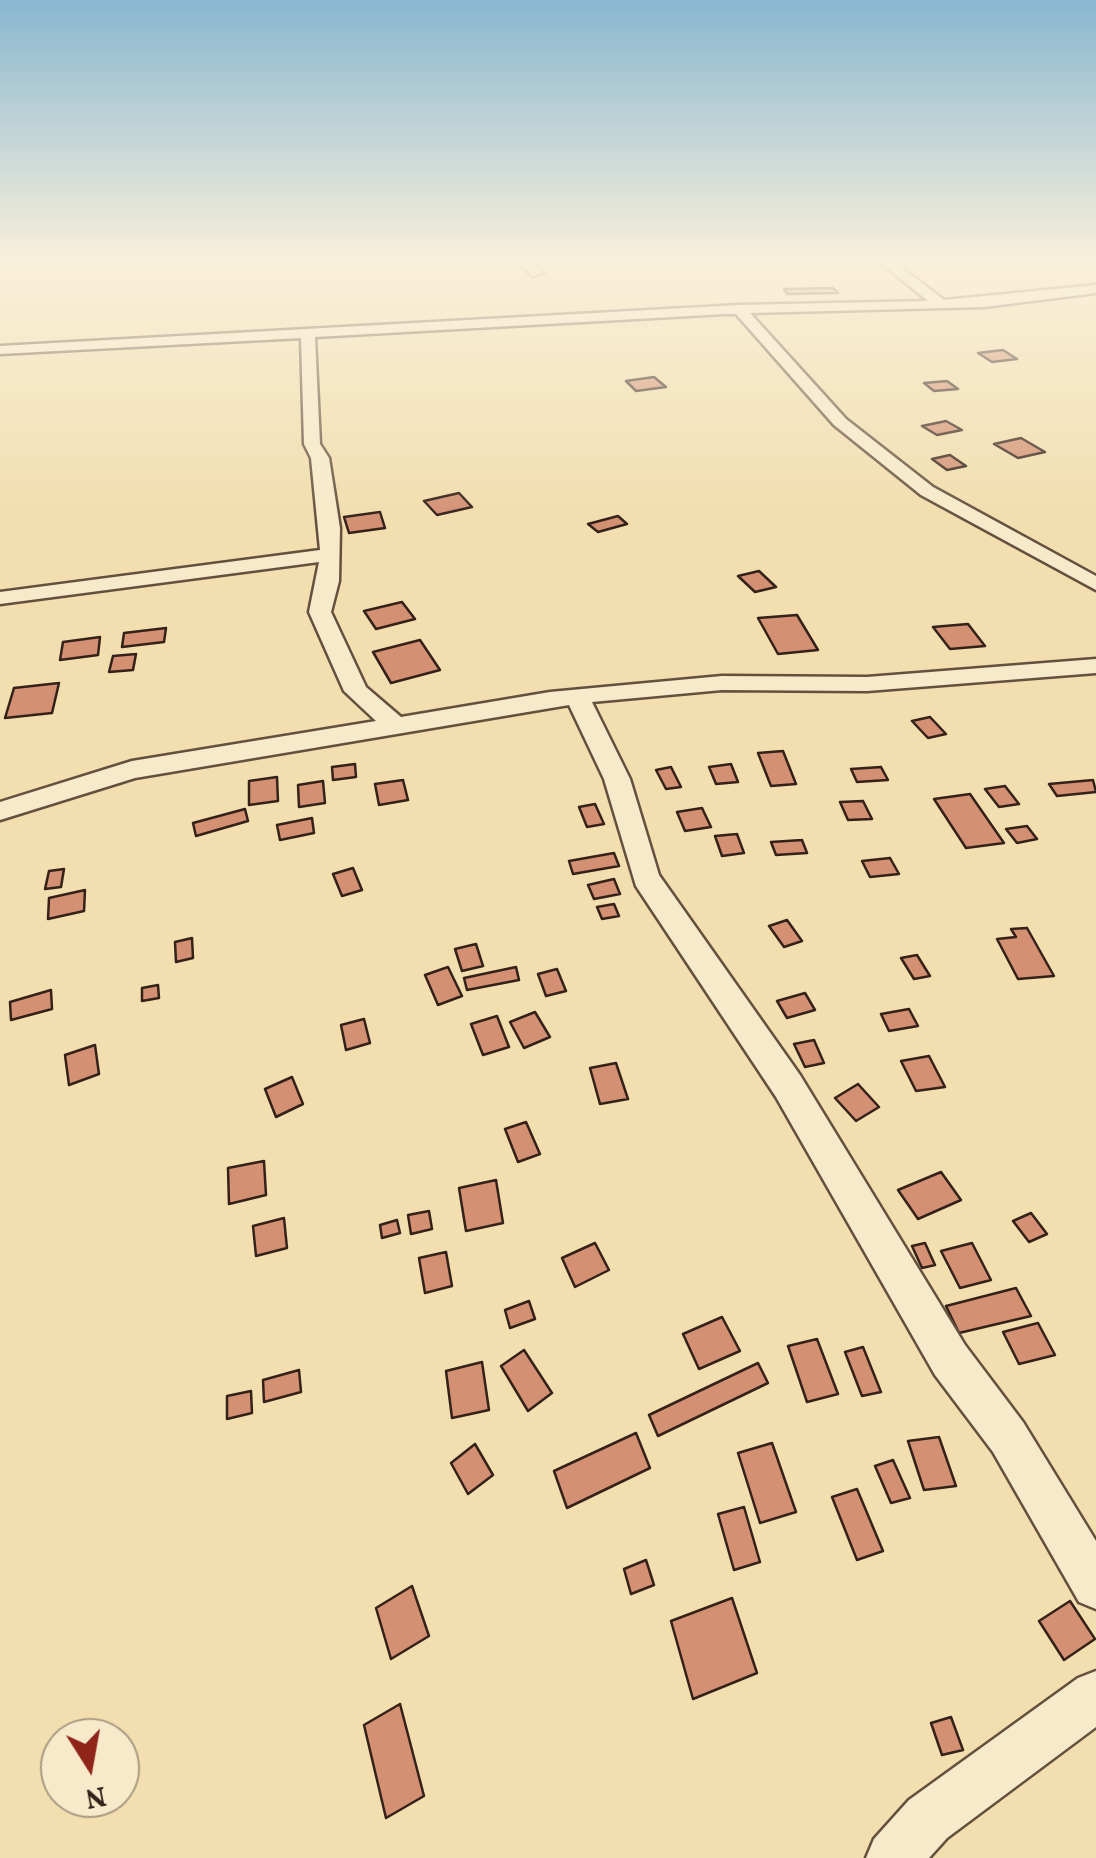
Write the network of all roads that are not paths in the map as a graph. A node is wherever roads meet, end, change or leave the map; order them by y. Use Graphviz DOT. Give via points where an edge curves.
graph roads {
  1 [pos="309,349"];
  2 [pos="774,349"];
  3 [pos="330,555"];
  4 [pos="1096,584"];
  5 [pos="0,598"];
  6 [pos="1096,666"];
  7 [pos="578,696"];
  8 [pos="397,726"];
  9 [pos="0,811"];
  10 [pos="1096,1585"];
  11 [pos="1096,1696"];
  12 [pos="893,1858"];
  1 -- 3 [label="street" via="312,444 320,458"];
  2 -- 4 [label="street" via="840,422 927,491"];
  3 -- 5 [label="street"];
  3 -- 8 [label="street" via="320,612 356,691"];
  6 -- 7 [label="street"];
  7 -- 8 [label="street"];
  7 -- 10 [label="street" via="617,778 646,878 788,1086 950,1360 1008,1437"];
  8 -- 9 [label="street" via="132,770"];
  11 -- 12 [label="street" via="928,1819"];
}
